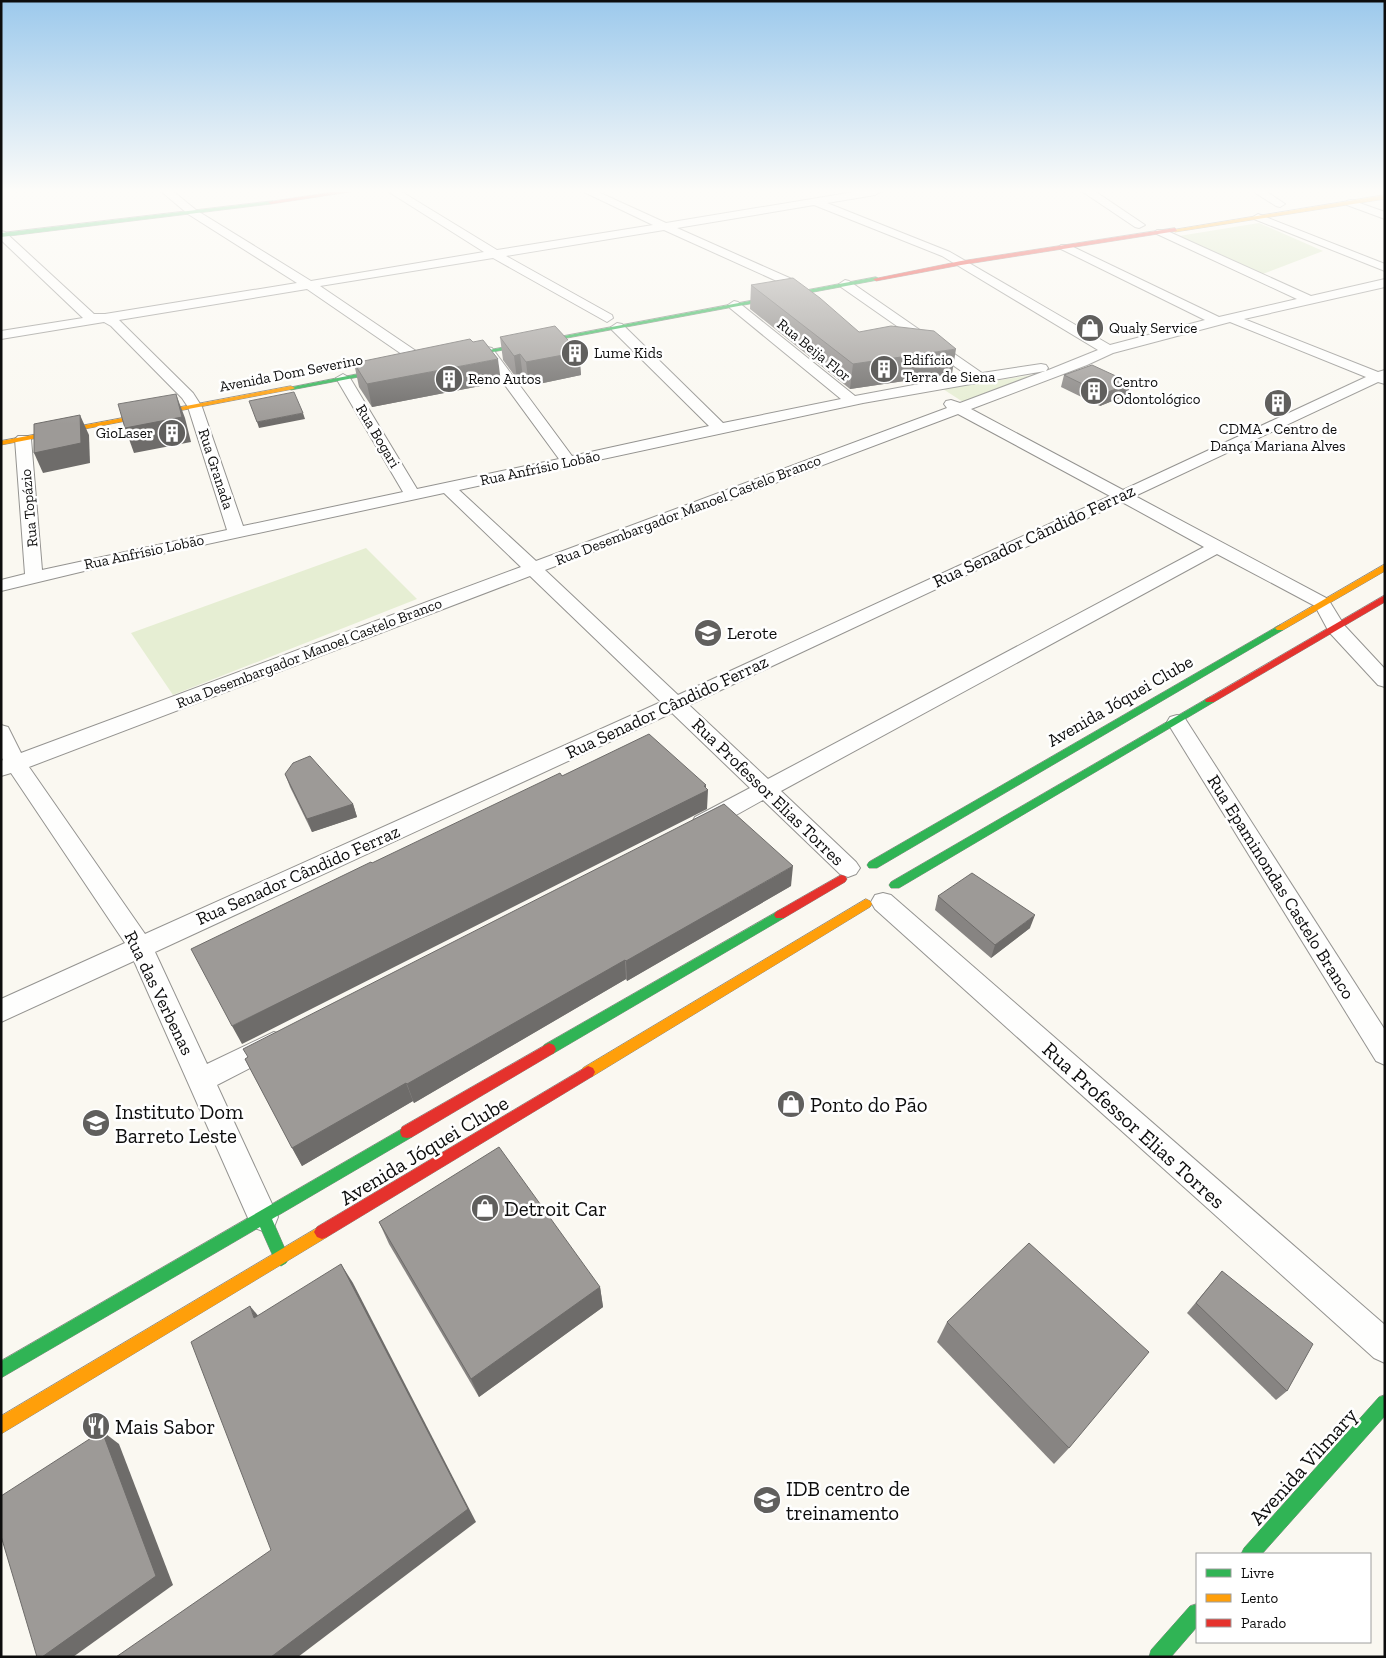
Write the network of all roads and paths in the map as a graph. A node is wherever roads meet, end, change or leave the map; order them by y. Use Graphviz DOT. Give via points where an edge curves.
graph roads {
  1 [pos="39,269"];
  2 [pos="284,269"];
  3 [pos="410,269"];
  4 [pos="521,269"];
  5 [pos="759,269"];
  6 [pos="863,269"];
  7 [pos="926,269"];
  8 [pos="972,269"];
  9 [pos="1112,269"];
  10 [pos="1242,269"];
  11 [pos="790,283"];
  12 [pos="1385,283"];
  13 [pos="845,284"];
  14 [pos="311,286"];
  15 [pos="1309,300"];
  16 [pos="734,305"];
  17 [pos="106,318"];
  18 [pos="1231,318"];
  19 [pos="1217,321"];
  20 [pos="612,323"];
  21 [pos="1,335"];
  22 [pos="450,347"];
  23 [pos="1108,350"];
  24 [pos="487,351"];
  25 [pos="413,360"];
  26 [pos="439,360"];
  27 [pos="1082,362"];
  28 [pos="979,377"];
  29 [pos="1383,377"];
  30 [pos="343,378"];
  31 [pos="925,387"];
  32 [pos="851,400"];
  33 [pos="160,401"];
  34 [pos="192,401"];
  35 [pos="958,409"];
  36 [pos="720,429"];
  37 [pos="23,439"];
  38 [pos="1,443"];
  39 [pos="569,462"];
  40 [pos="448,488"];
  41 [pos="413,495"];
  42 [pos="1120,495"];
  43 [pos="236,532"];
  44 [pos="1217,547"];
  45 [pos="1385,567"];
  46 [pos="533,569"];
  47 [pos="34,576"];
  48 [pos="1,586"];
  49 [pos="1385,598"];
  50 [pos="1322,603"];
  51 [pos="1336,628"];
  52 [pos="1385,681"];
  53 [pos="675,704"];
  54 [pos="1177,722"];
  55 [pos="1,732"];
  56 [pos="8,766"];
  57 [pos="766,791"];
  58 [pos="687,832"];
  59 [pos="856,868"];
  60 [pos="881,897"];
  61 [pos="140,946"];
  62 [pos="1,1011"];
  63 [pos="290,1035"];
  64 [pos="1385,1053"];
  65 [pos="201,1080"];
  66 [pos="264,1217"];
  67 [pos="281,1258"];
  68 [pos="1385,1347"];
  69 [pos="1,1370"];
  70 [pos="1385,1403"];
  71 [pos="1,1426"];
  72 [pos="1251,1553"];
  73 [pos="1196,1614"];
  74 [pos="1158,1657"];
  1 -- 17 [label="street" via="91,318"];
  2 -- 14 [label="street"];
  3 -- 14 [label="street"];
  4 -- 20 [label="street"];
  5 -- 11 [label="street"];
  6 -- 11 [label="main road"];
  7 -- 13 [label="main road"];
  8 -- 23 [label="street"];
  9 -- 19 [label="street"];
  10 -- 15 [label="street"];
  11 -- 20 [label="main road"];
  12 -- 15 [label="street, Rua Desembargador Manoel Castelo Branco"];
  13 -- 16 [label="main road"];
  13 -- 28 [label="street"];
  14 -- 17 [label="street"];
  14 -- 25 [label="street"];
  15 -- 18 [label="street, Rua Desembargador Manoel Castelo Branco"];
  16 -- 20 [label="main road"];
  16 -- 32 [label="street, Rua Beija Flor"];
  17 -- 21 [label="street"];
  17 -- 34 [label="street" via="116,322"];
  18 -- 19 [label="street, Rua Desembargador Manoel Castelo Branco"];
  18 -- 29 [label="street"];
  19 -- 23 [label="street, Rua Desembargador Manoel Castelo Branco"];
  20 -- 22 [label="main road"];
  20 -- 24 [label="main road"];
  20 -- 36 [label="street"];
  23 -- 27 [label="street, Rua Desembargador Manoel Castelo Branco"];
  24 -- 26 [label="main road"];
  24 -- 39 [label="street"];
  25 -- 30 [label="main road, Avenida Dom Severino"];
  25 -- 34 [label="main road, Avenida Dom Severino"];
  27 -- 28 [label="street, Rua Anfrísio Lobão"];
  27 -- 35 [label="street, Rua Desembargador Manoel Castelo Branco"];
  28 -- 31 [label="street, Rua Anfrísio Lobão"];
  29 -- 42 [label="street, Rua Senador Cândido Ferraz"];
  30 -- 34 [label="main road, Avenida Dom Severino"];
  30 -- 41 [label="street, Rua Bogari"];
  31 -- 32 [label="street, Rua Anfrísio Lobão"];
  31 -- 35 [label="street"];
  32 -- 36 [label="street, Rua Anfrísio Lobão"];
  33 -- 34 [label="main road, Avenida Dom Severino"];
  34 -- 37 [label="main road, Avenida Dom Severino"];
  34 -- 43 [label="street, Rua Granada"];
  35 -- 42 [label="street"];
  35 -- 46 [label="street, Rua Desembargador Manoel Castelo Branco"];
  36 -- 39 [label="street, Rua Anfrísio Lobão"];
  37 -- 38 [label="main road, Avenida Dom Severino"];
  37 -- 47 [label="street, Rua Topázio"];
  39 -- 40 [label="street, Rua Anfrísio Lobão"];
  40 -- 41 [label="street, Rua Anfrísio Lobão"];
  40 -- 46 [label="street, Rua Professor Elias Torres"];
  41 -- 43 [label="street, Rua Anfrísio Lobão"];
  42 -- 44 [label="street"];
  42 -- 53 [label="street, Rua Senador Cândido Ferraz"];
  43 -- 47 [label="street, Rua Anfrísio Lobão"];
  44 -- 50 [label="street"];
  44 -- 57 [label="street"];
  45 -- 50 [label="main road, Avenida Jóquei Clube"];
  46 -- 53 [label="street, Rua Professor Elias Torres"];
  46 -- 56 [label="street, Rua Desembargador Manoel Castelo Branco"];
  47 -- 48 [label="street, Rua Anfrísio Lobão"];
  49 -- 51 [label="main road, Avenida Jóquei Clube"];
  50 -- 51 [label="street"];
  50 -- 59 [label="main road, Avenida Jóquei Clube"];
  51 -- 52 [label="street"];
  51 -- 54 [label="main road, Avenida Jóquei Clube"];
  53 -- 57 [label="street, Rua Professor Elias Torres"];
  53 -- 61 [label="street, Rua Senador Cândido Ferraz"];
  54 -- 60 [label="main road, Avenida Jóquei Clube"];
  54 -- 64 [label="street, Rua Epaminondas Castelo Branco"];
  55 -- 56 [label="street, Rua das Verbenas"];
  56 -- 61 [label="street, Rua das Verbenas"];
  57 -- 58 [label="street"];
  57 -- 59 [label="street, Rua Professor Elias Torres"];
  59 -- 60 [label="main road" via="888,872"];
  59 -- 60 [label="main road" via="841,886 847,895"];
  59 -- 66 [label="main road, Avenida Jóquei Clube"];
  60 -- 67 [label="main road, Avenida Jóquei Clube"];
  60 -- 68 [label="street, Rua Professor Elias Torres"];
  61 -- 62 [label="street, Rua Senador Cândido Ferraz"];
  61 -- 65 [label="street, Rua das Verbenas"];
  63 -- 65 [label="street"];
  65 -- 66 [label="street, Rua das Verbenas"];
  66 -- 67 [label="main road"];
  66 -- 69 [label="main road, Avenida Jóquei Clube"];
  67 -- 71 [label="main road, Avenida Jóquei Clube"];
  70 -- 72 [label="main road, Avenida Vilmary"];
  73 -- 74 [label="main road"];
}
